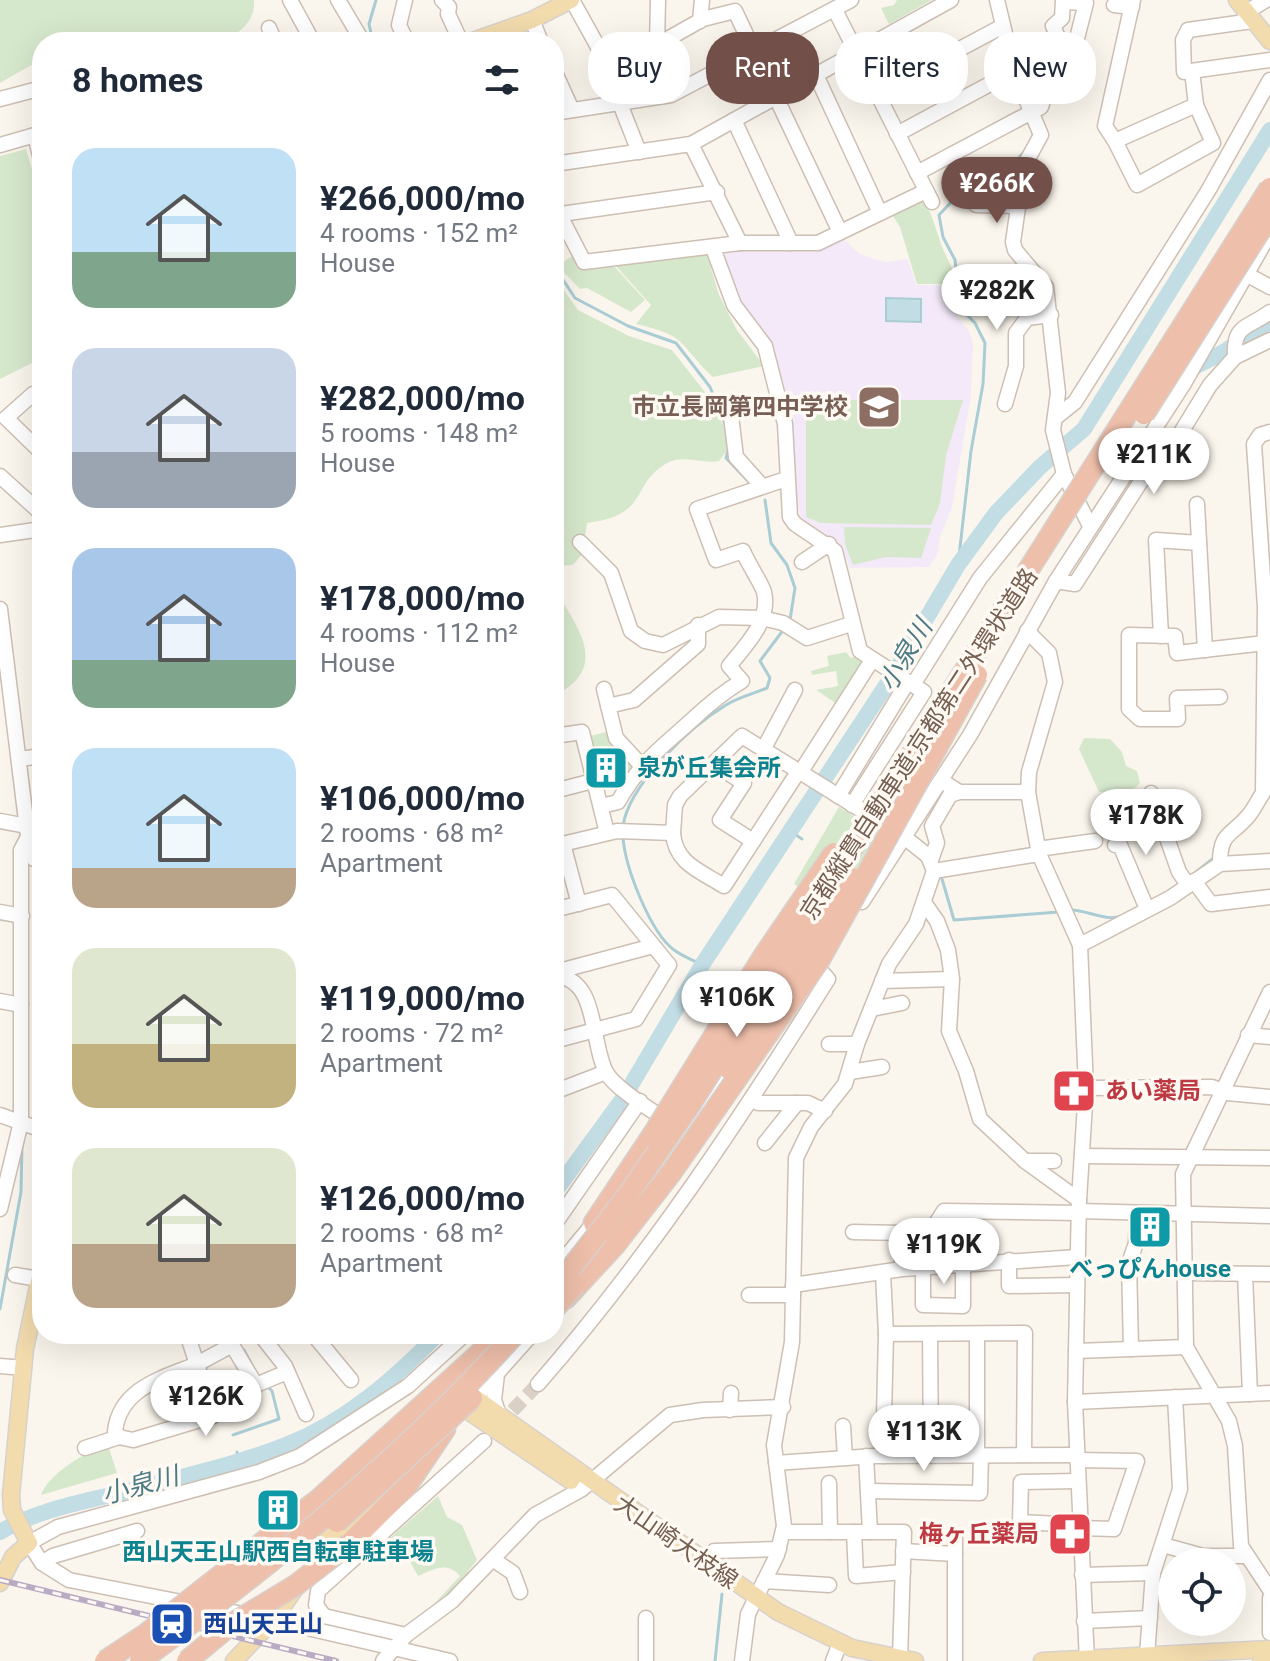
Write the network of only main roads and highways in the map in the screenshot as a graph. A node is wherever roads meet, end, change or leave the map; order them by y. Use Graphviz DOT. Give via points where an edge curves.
graph roads {
  1 [pos="572,0"];
  2 [pos="1244,11"];
  3 [pos="498,32"];
  4 [pos="1270,41"];
  5 [pos="1270,188"];
  6 [pos="1270,215"];
  7 [pos="977,675"];
  8 [pos="908,761"];
  9 [pos="594,1223"];
  10 [pos="564,1277"];
  11 [pos="564,1297"];
  12 [pos="564,1299"];
  13 [pos="32,1323"];
  14 [pos="490,1344"];
  15 [pos="506,1344"];
  16 [pos="523,1344"];
  17 [pos="465,1396"];
  18 [pos="445,1429"];
  19 [pos="370,1470"];
  20 [pos="586,1486"];
  21 [pos="8,1504"];
  22 [pos="330,1527"];
  23 [pos="277,1541"];
  24 [pos="302,1579"];
  25 [pos="0,1583"];
  26 [pos="267,1613"];
  27 [pos="1270,1649"];
  28 [pos="837,1652"];
  29 [pos="908,1660"];
  30 [pos="1086,1660"];
  31 [pos="105,1661"];
  32 [pos="140,1661"];
  33 [pos="164,1661"];
  34 [pos="187,1661"];
  35 [pos="201,1661"];
  36 [pos="234,1661"];
  37 [pos="861,1661"];
  38 [pos="1042,1661"];
  39 [pos="1261,1661"];
  40 [pos="1270,1661"];
  1 -- 3 [label="main road"];
  2 -- 4 [label="main road"];
  5 -- 8 [label="highway, 京都縦貫自動車道;京都第二外環状道路, bridge"];
  6 -- 7 [label="highway, 京都縦貫自動車道;京都第二外環状道路, bridge"];
  7 -- 11 [label="highway, 京都縦貫自動車道;京都第二外環状道路, bridge" via="676,1149"];
  7 -- 12 [label="highway, bridge" via="820,959 671,1173 615,1245"];
  8 -- 9 [label="highway, bridge" via="890,770 763,957 659,1143"];
  8 -- 10 [label="highway, 京都縦貫自動車道;京都第二外環状道路, bridge" via="690,1105"];
  13 -- 21 [label="main road"];
  14 -- 23 [label="highway"];
  15 -- 32 [label="highway, bridge" via="317,1522"];
  16 -- 33 [label="highway, bridge" via="370,1495"];
  17 -- 18 [label="main road"];
  17 -- 19 [label="main road"];
  17 -- 20 [label="main road, 大山崎大枝線"];
  17 -- 20 [label="main road, 大山崎大枝線" via="499,1415"];
  17 -- 23 [label="highway"];
  18 -- 24 [label="main road"];
  18 -- 26 [label="highway, bridge" via="406,1487"];
  20 -- 28 [label="main road, 大山崎大枝線" via="793,1633"];
  21 -- 25 [label="main road" via="27,1541"];
  22 -- 24 [label="main road"];
  23 -- 31 [label="highway, bridge" via="206,1579"];
  24 -- 26 [label="main road"];
  26 -- 34 [label="highway, bridge" via="233,1623"];
  26 -- 35 [label="highway, bridge"];
  26 -- 36 [label="main road"];
  27 -- 30 [label="main road"];
  28 -- 29 [label="main road, 大山崎大枝線"];
  28 -- 37 [label="main road, 大山崎大枝線"];
  30 -- 38 [label="main road"];
  39 -- 40 [label="main road"];
}
